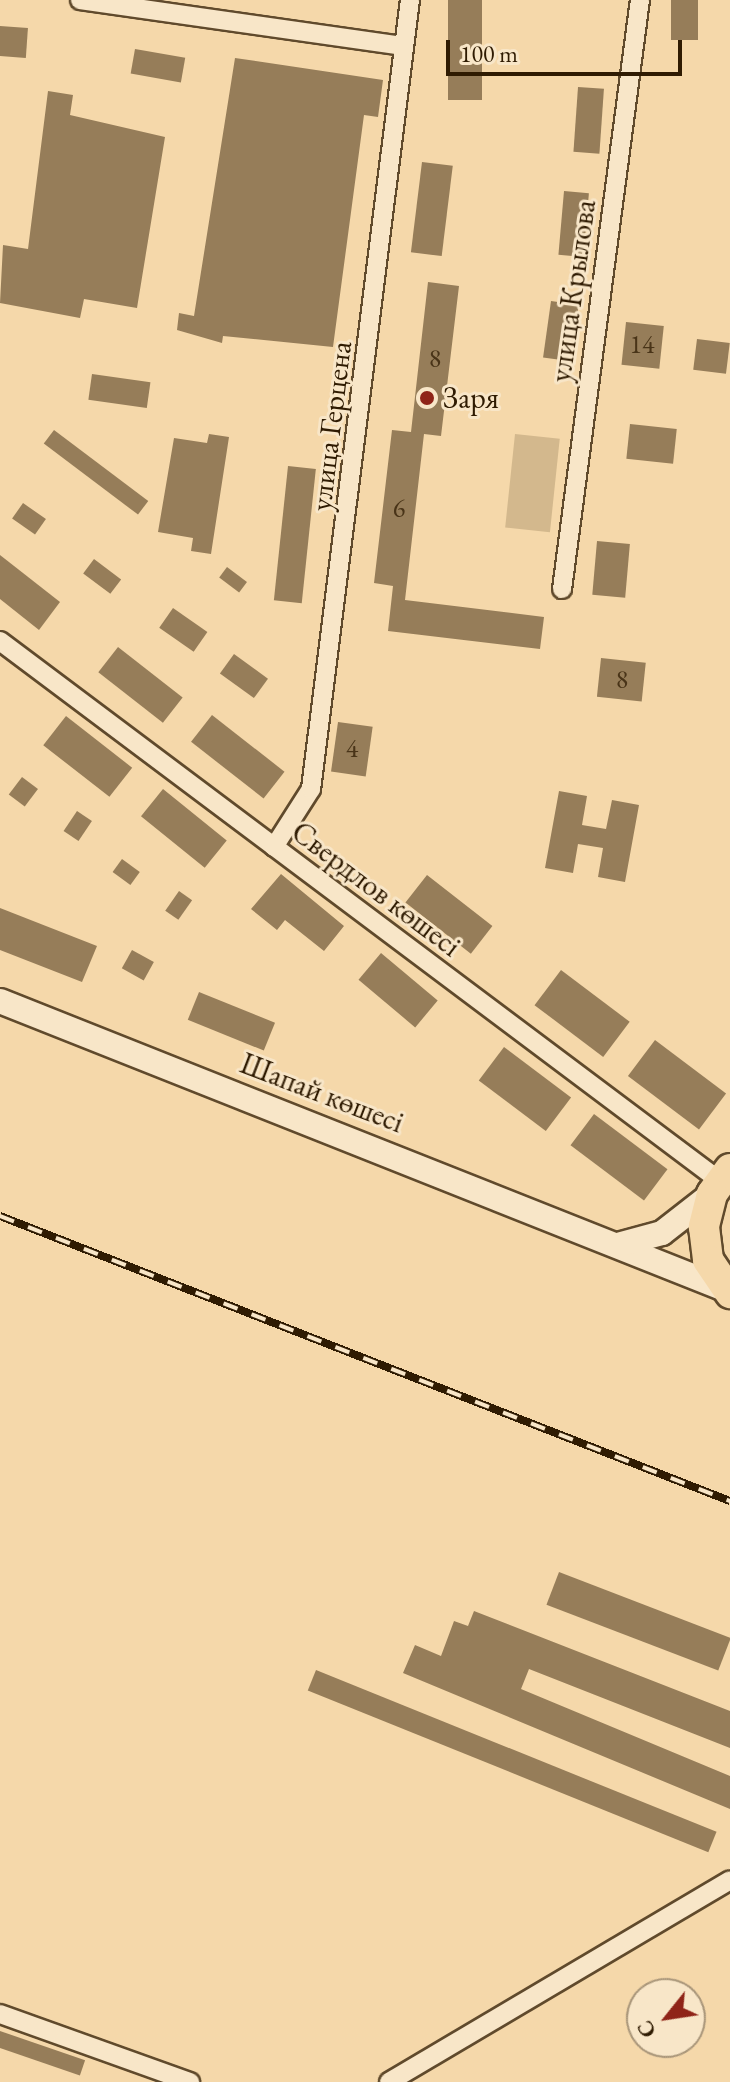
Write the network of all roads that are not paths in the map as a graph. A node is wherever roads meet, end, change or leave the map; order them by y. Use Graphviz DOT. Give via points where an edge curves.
graph roads {
  1 [pos="80,0"];
  2 [pos="410,0"];
  3 [pos="640,0"];
  4 [pos="404,46"];
  5 [pos="562,589"];
  6 [pos="0,641"];
  7 [pos="274,847"];
  8 [pos="0,1001"];
  9 [pos="721,1181"];
  10 [pos="621,1244"];
  11 [pos="728,1291"];
  12 [pos="730,1880"];
  13 [pos="0,2014"];
  14 [pos="190,2082"];
  15 [pos="389,2082"];
  1 -- 4 [label="street"];
  2 -- 4 [label="street, улица Герцена"];
  3 -- 5 [label="street, улица Крылова"];
  4 -- 7 [label="street, улица Герцена" via="311,789"];
  6 -- 7 [label="street, Свердлов көшесі"];
  7 -- 9 [label="street, Свердлов көшесі"];
  8 -- 10 [label="street, Шапай көшесі"];
  9 -- 10 [label="street" via="662,1233"];
  9 -- 11 [label="main road" via="704,1243"];
  10 -- 11 [label="street, Шапай көшесі"];
  12 -- 15 [label="street"];
  13 -- 14 [label="street"];
}
